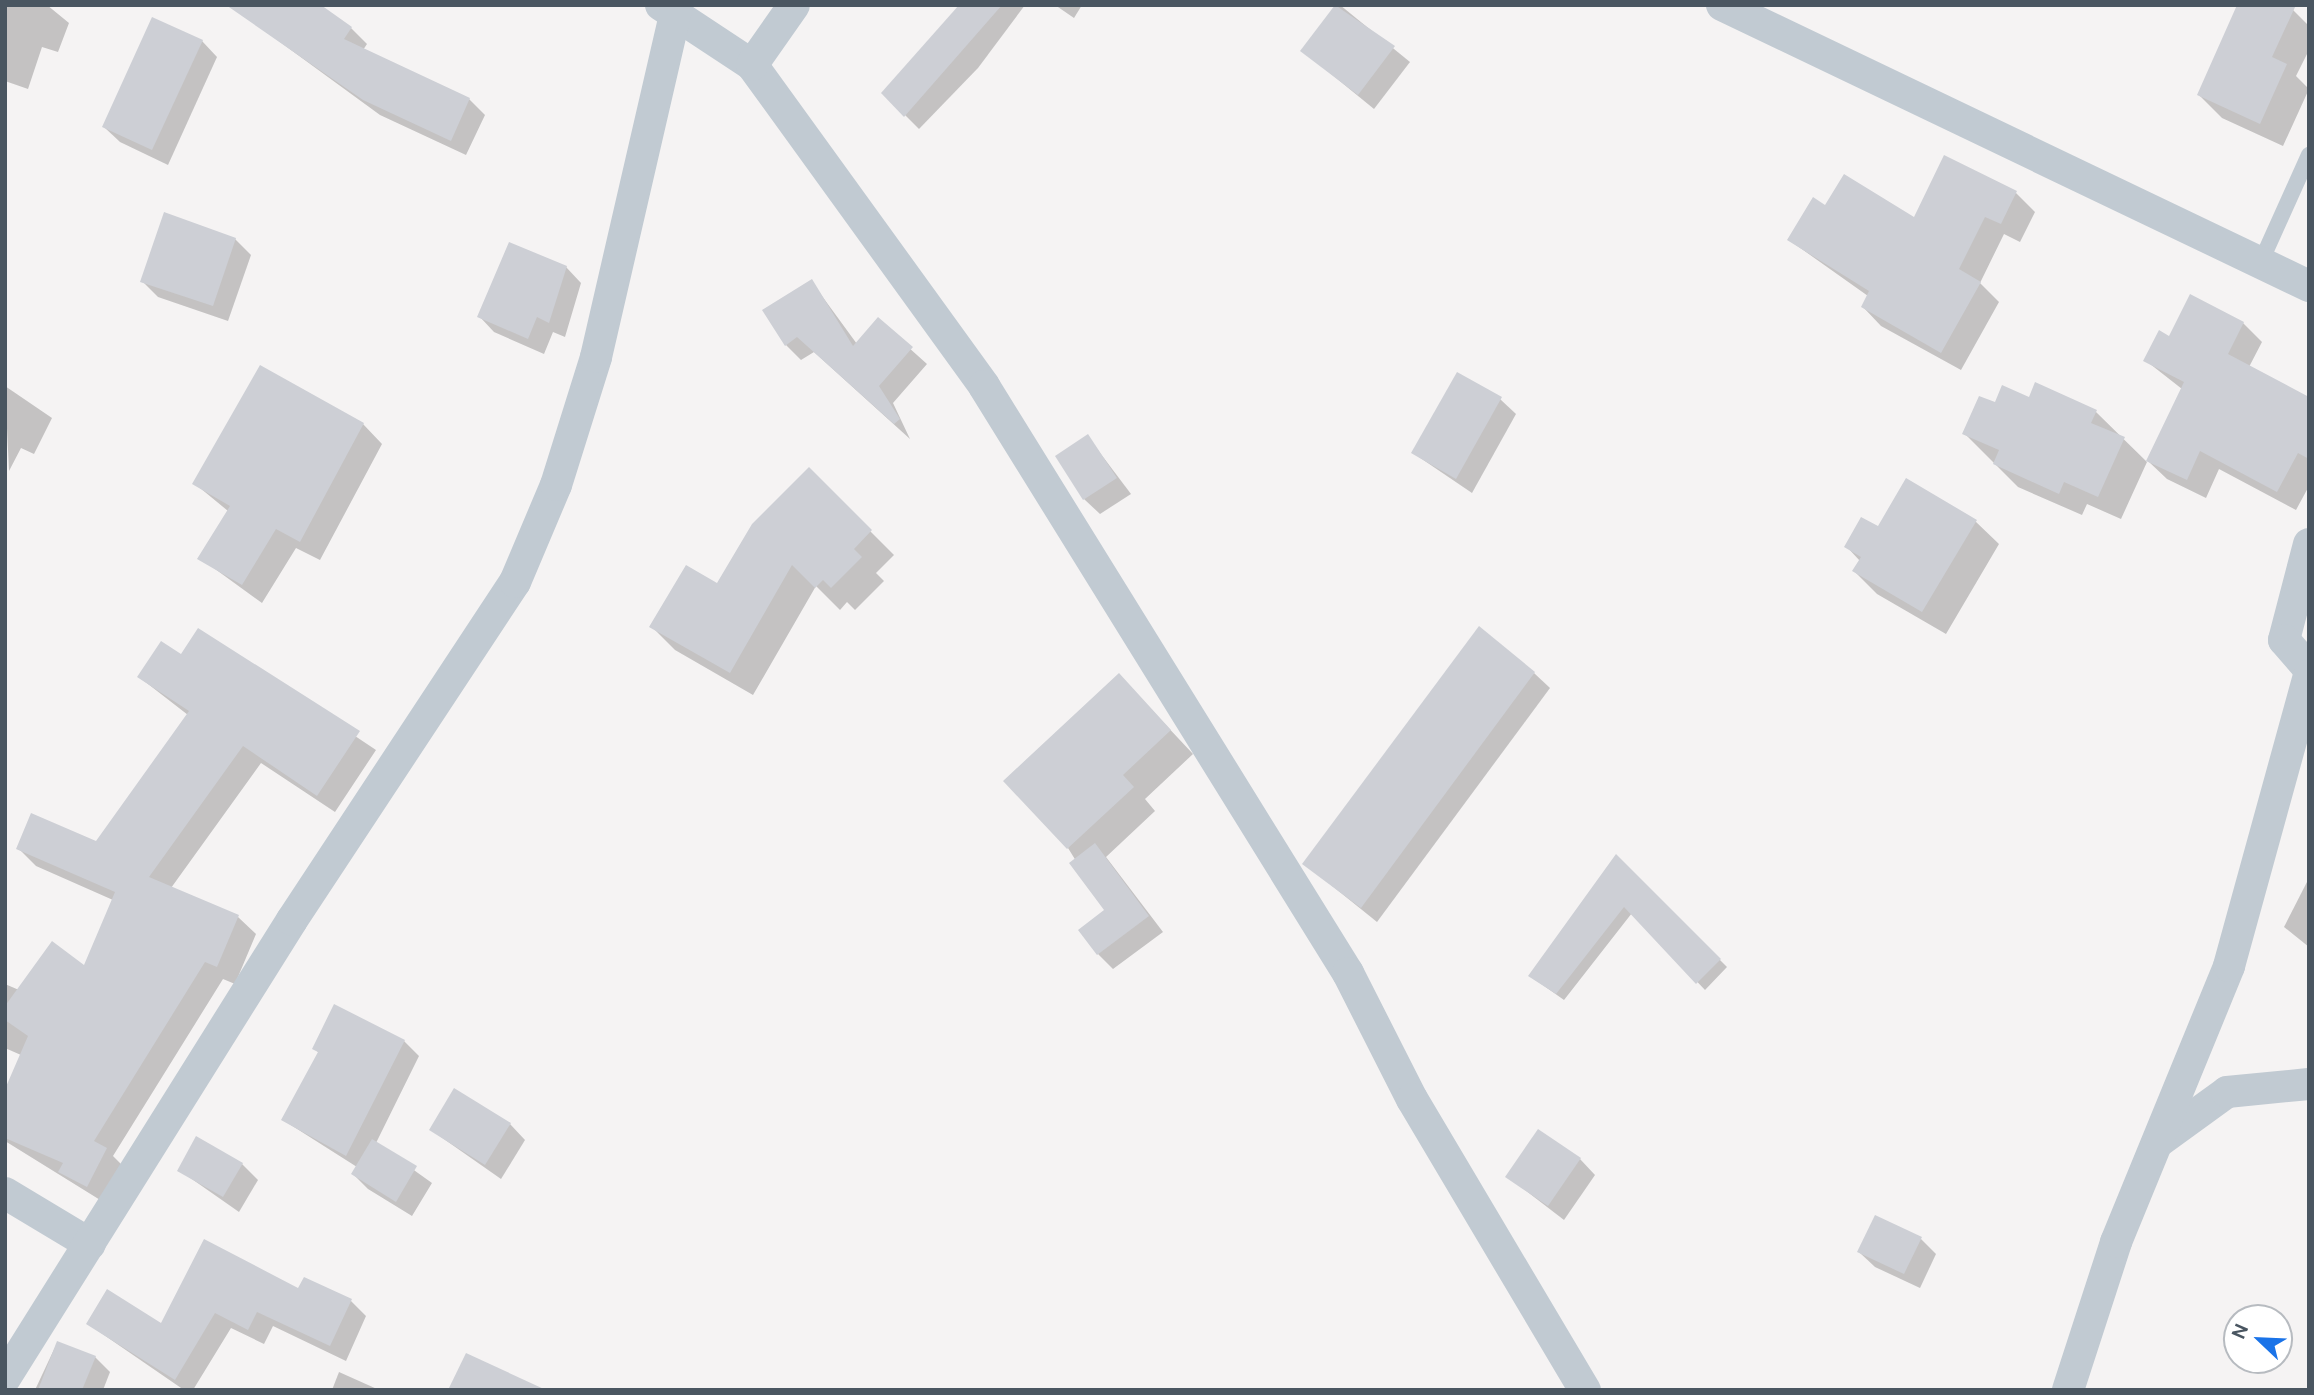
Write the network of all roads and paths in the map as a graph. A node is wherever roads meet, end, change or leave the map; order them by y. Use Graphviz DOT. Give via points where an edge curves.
graph roads {
  1 [pos="794,5"];
  2 [pos="1722,5"];
  3 [pos="671,9"];
  4 [pos="752,65"];
  5 [pos="2309,155"];
  6 [pos="2259,266"];
  7 [pos="2309,286"];
  8 [pos="2309,544"];
  9 [pos="2309,669"];
  10 [pos="2309,675"];
  11 [pos="2309,1084"];
  12 [pos="2157,1143"];
  13 [pos="5,1193"];
  14 [pos="90,1244"];
  15 [pos="5,1378"];
  16 [pos="1586,1390"];
  17 [pos="2068,1390"];
  1 -- 4 [label="street"];
  2 -- 6 [label="street"];
  3 -- 4 [label="street"];
  3 -- 14 [label="street" via="597,357 556,485 514,582 284,931"];
  4 -- 16 [label="street" via="984,386 1348,974 1412,1099"];
  5 -- 6 [label="lane"];
  6 -- 7 [label="street"];
  8 -- 9 [label="street" via="2284,639"];
  10 -- 12 [label="street" via="2229,966"];
  11 -- 12 [label="street" via="2227,1092"];
  12 -- 17 [label="street"];
  13 -- 14 [label="street"];
  14 -- 15 [label="street"];
}
